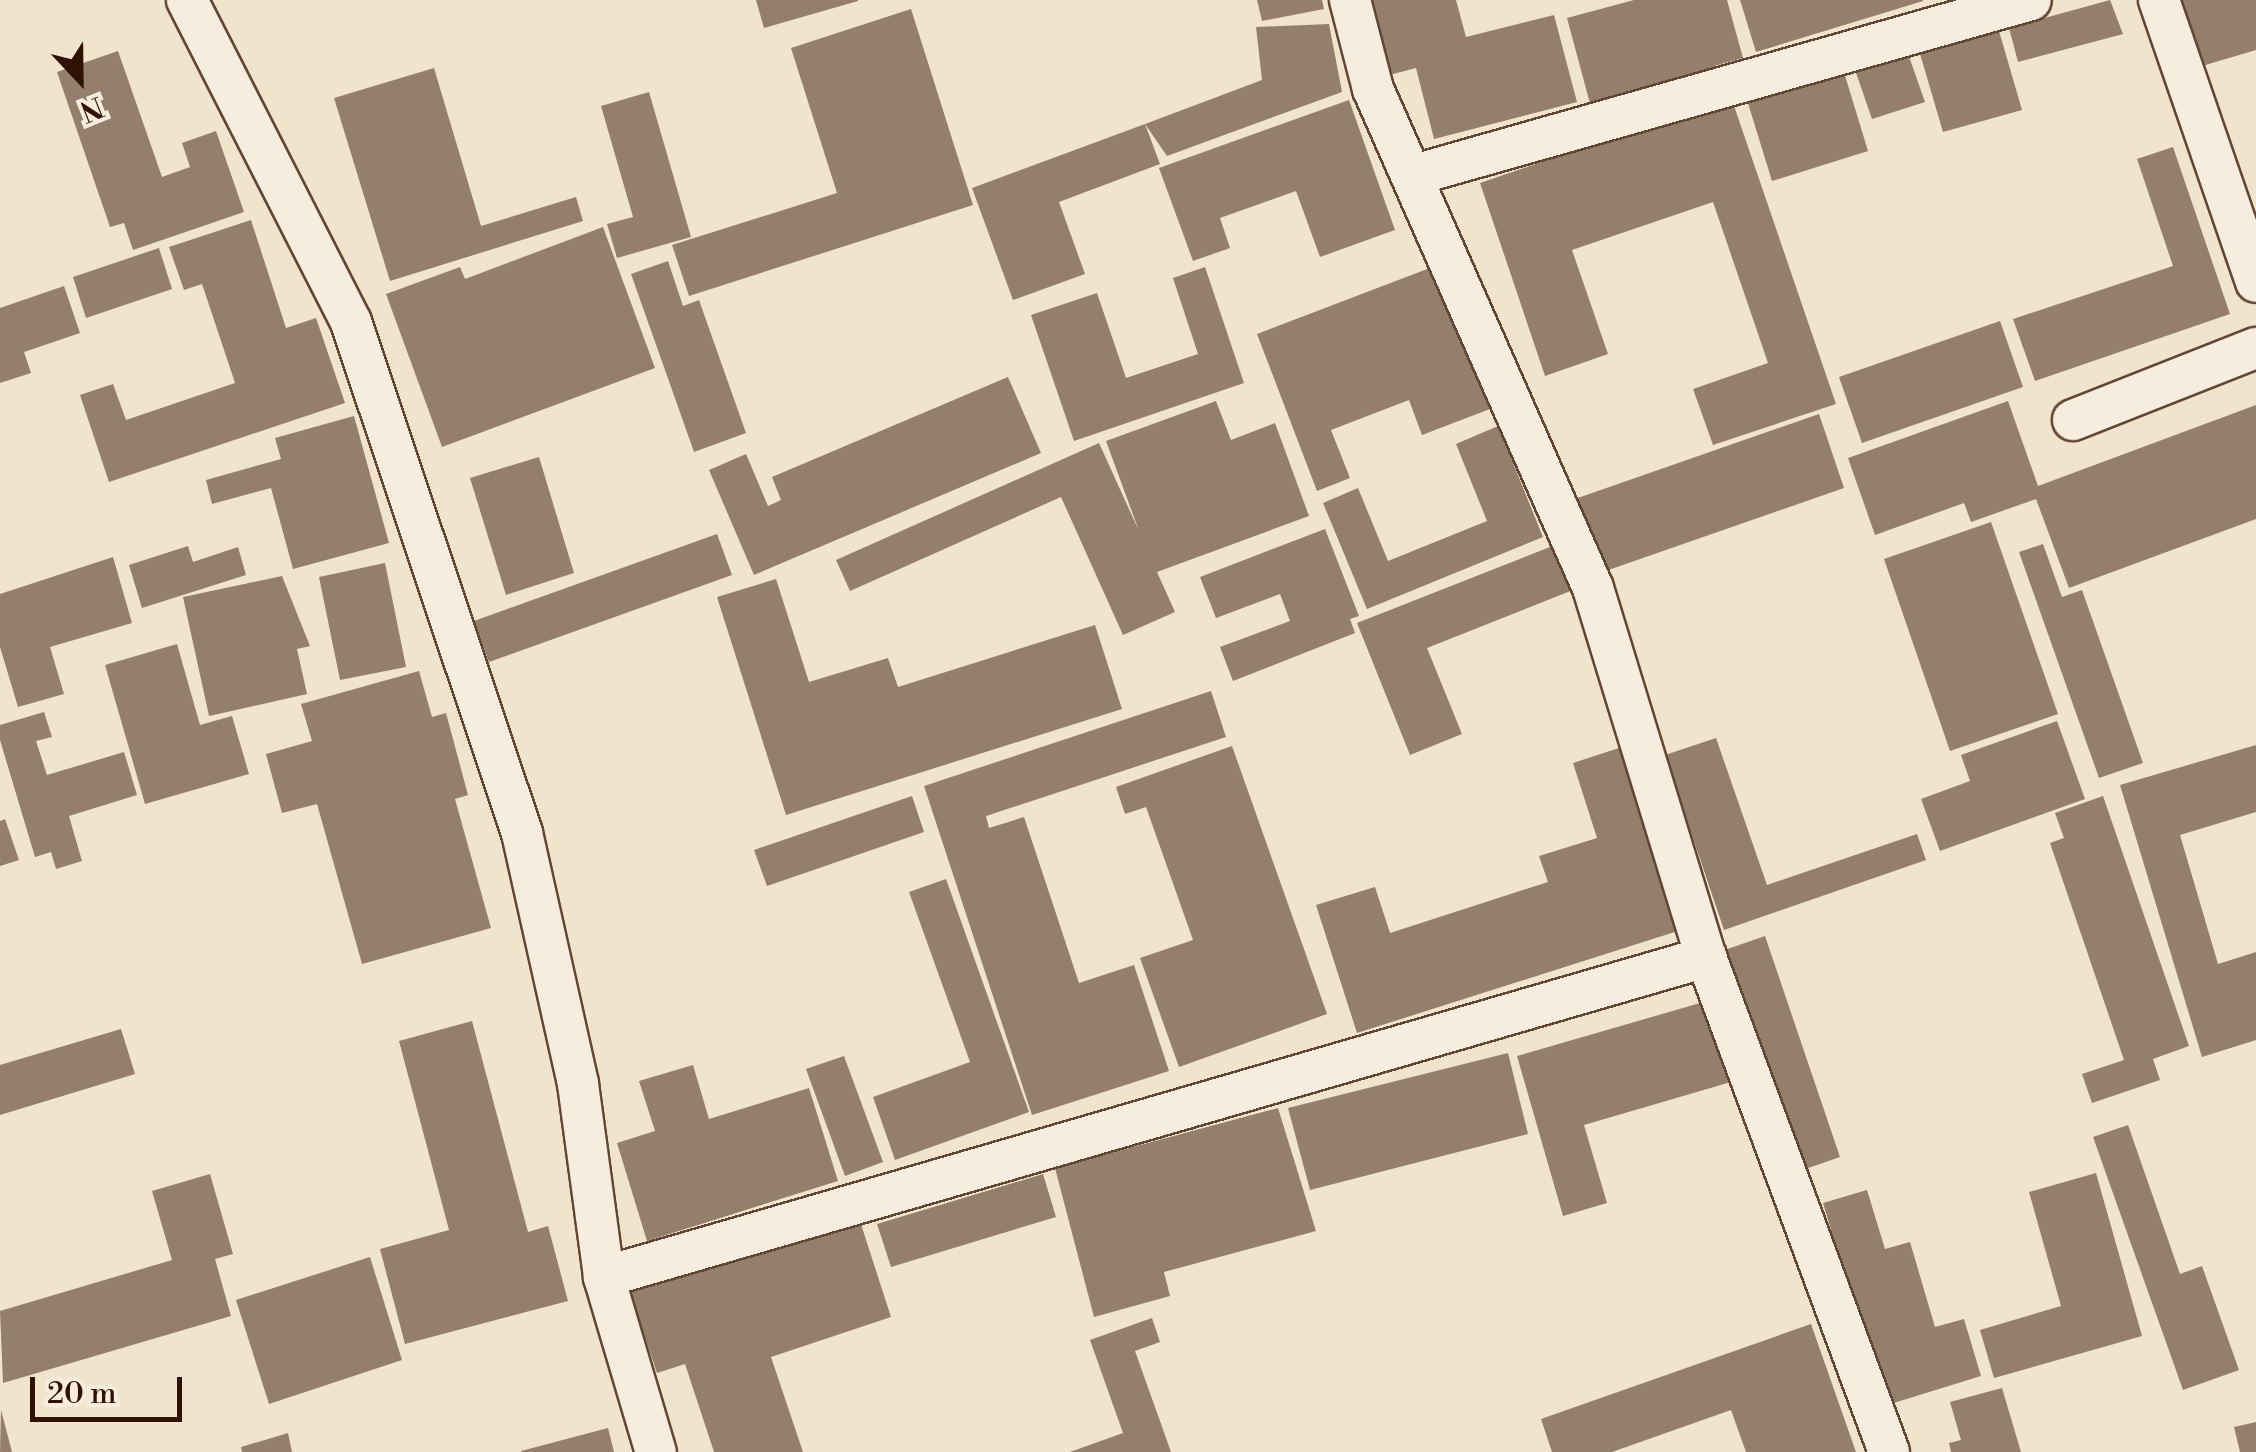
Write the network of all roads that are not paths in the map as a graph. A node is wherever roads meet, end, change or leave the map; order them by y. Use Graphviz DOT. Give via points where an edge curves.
graph roads {
  1 [pos="187,0"];
  2 [pos="1350,0"];
  3 [pos="2031,0"];
  4 [pos="2159,0"];
  5 [pos="1414,175"];
  6 [pos="2256,282"];
  7 [pos="2256,348"];
  8 [pos="2073,420"];
  9 [pos="1706,956"];
  10 [pos="604,1277"];
  11 [pos="656,1452"];
  12 [pos="1889,1452"];
  1 -- 10 [label="street" via="351,322 522,833 578,1084"];
  2 -- 5 [label="street" via="1372,89"];
  3 -- 5 [label="street"];
  4 -- 6 [label="street"];
  5 -- 9 [label="street" via="1592,588"];
  7 -- 8 [label="street"];
  9 -- 10 [label="street"];
  9 -- 12 [label="street"];
  10 -- 11 [label="street"];
}
